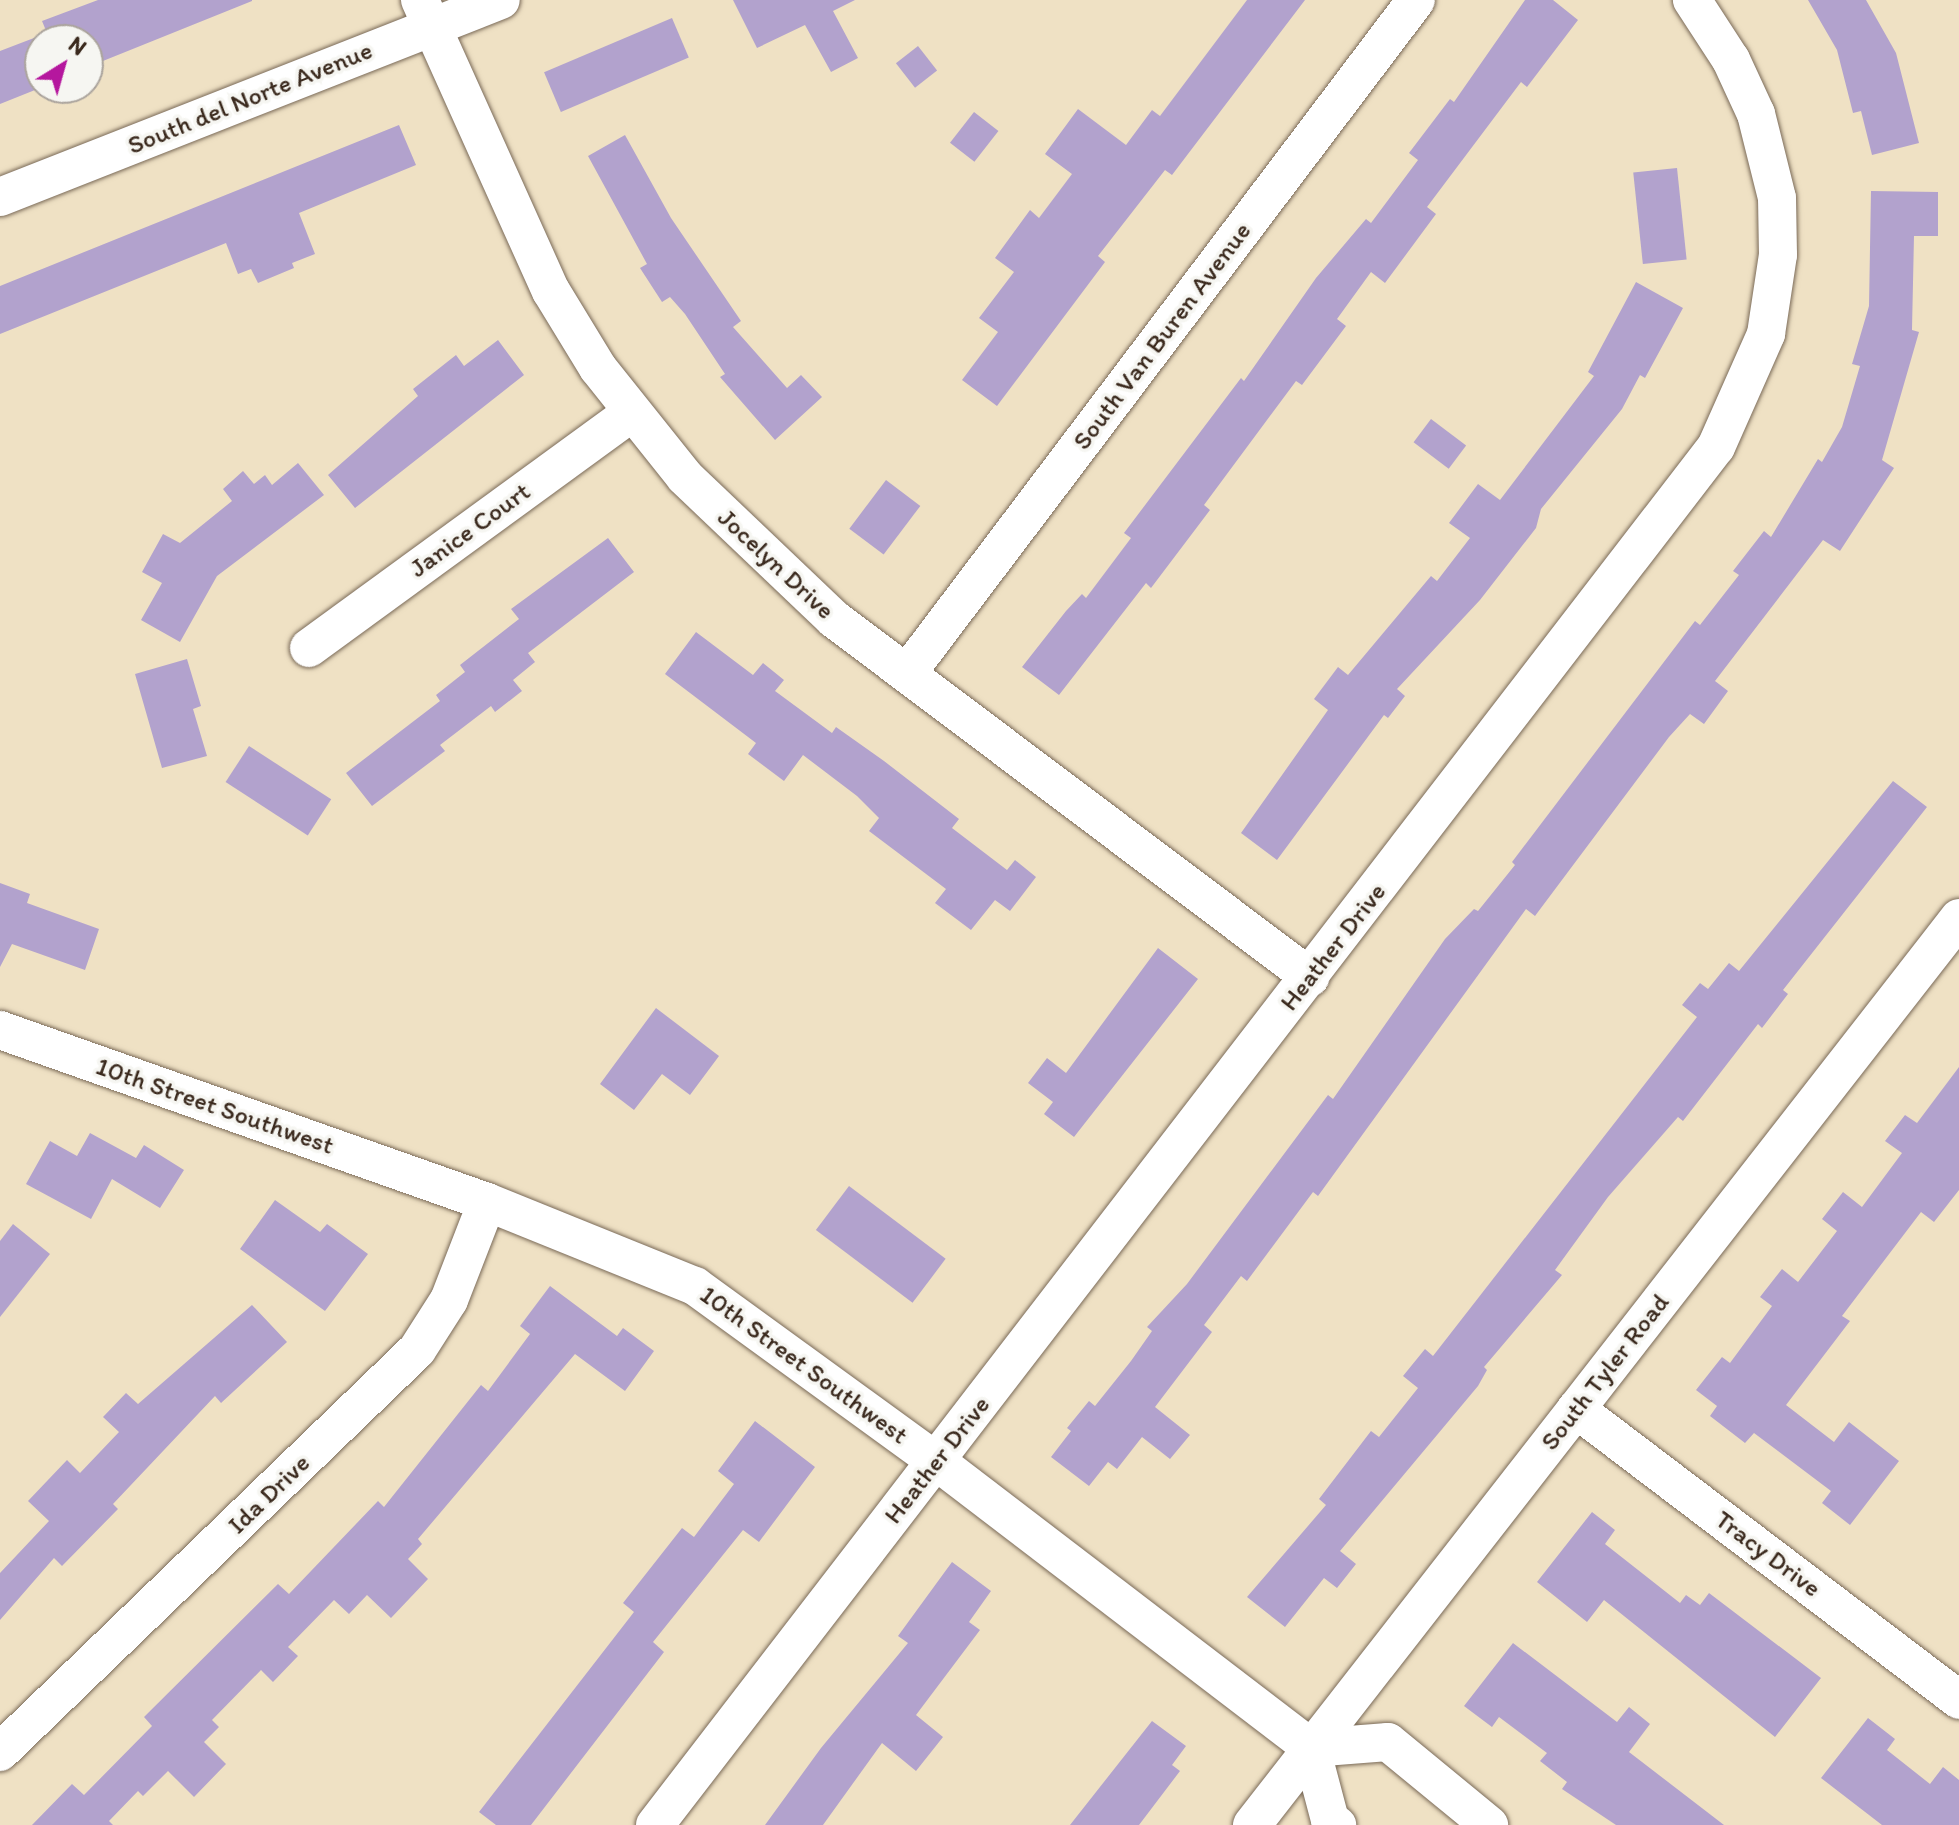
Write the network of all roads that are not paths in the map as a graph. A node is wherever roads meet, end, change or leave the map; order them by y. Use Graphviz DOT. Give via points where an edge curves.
graph roads {
  1 [pos="501,0"];
  2 [pos="1416,0"];
  3 [pos="1692,0"];
  4 [pos="426,13"];
  5 [pos="0,197"];
  6 [pos="631,413"];
  7 [pos="309,648"];
  8 [pos="908,672"];
  9 [pos="1959,918"];
  10 [pos="1310,977"];
  11 [pos="4,1042"];
  12 [pos="487,1202"];
  13 [pos="1576,1409"];
  14 [pos="936,1461"];
  15 [pos="1959,1700"];
  16 [pos="1311,1748"];
  17 [pos="0,1752"];
  18 [pos="655,1825"];
  19 [pos="1252,1825"];
  20 [pos="1337,1825"];
  21 [pos="1489,1825"];
  1 -- 4 [label="street, South del Norte Avenue"];
  2 -- 8 [label="street, South Van Buren Avenue"];
  3 -- 10 [label="street, Heather Drive" via="1731,60 1756,114 1777,198 1775,294 1766,334 1738,406 1683,494"];
  4 -- 5 [label="street, South del Norte Avenue"];
  4 -- 6 [label="street, Jocelyn Drive" via="551,291"];
  6 -- 7 [label="street, Janice Court"];
  6 -- 8 [label="street, Jocelyn Drive" via="752,545 834,619"];
  8 -- 10 [label="street, Jocelyn Drive"];
  9 -- 13 [label="street, South Tyler Road"];
  10 -- 14 [label="street, Heather Drive"];
  11 -- 12 [label="street, 10th Street Southwest"];
  12 -- 14 [label="street, 10th Street Southwest" via="695,1286"];
  12 -- 17 [label="street, Ida Drive" via="449,1300 417,1350"];
  13 -- 15 [label="street, Tracy Drive"];
  13 -- 16 [label="street, South Tyler Road"];
  14 -- 16 [label="street, 10th Street Southwest"];
  14 -- 18 [label="street, Heather Drive"];
  16 -- 19 [label="street, South Tyler Road"];
  16 -- 20 [label="street" via="1330,1820"];
  16 -- 21 [label="street" via="1388,1742"];
}
